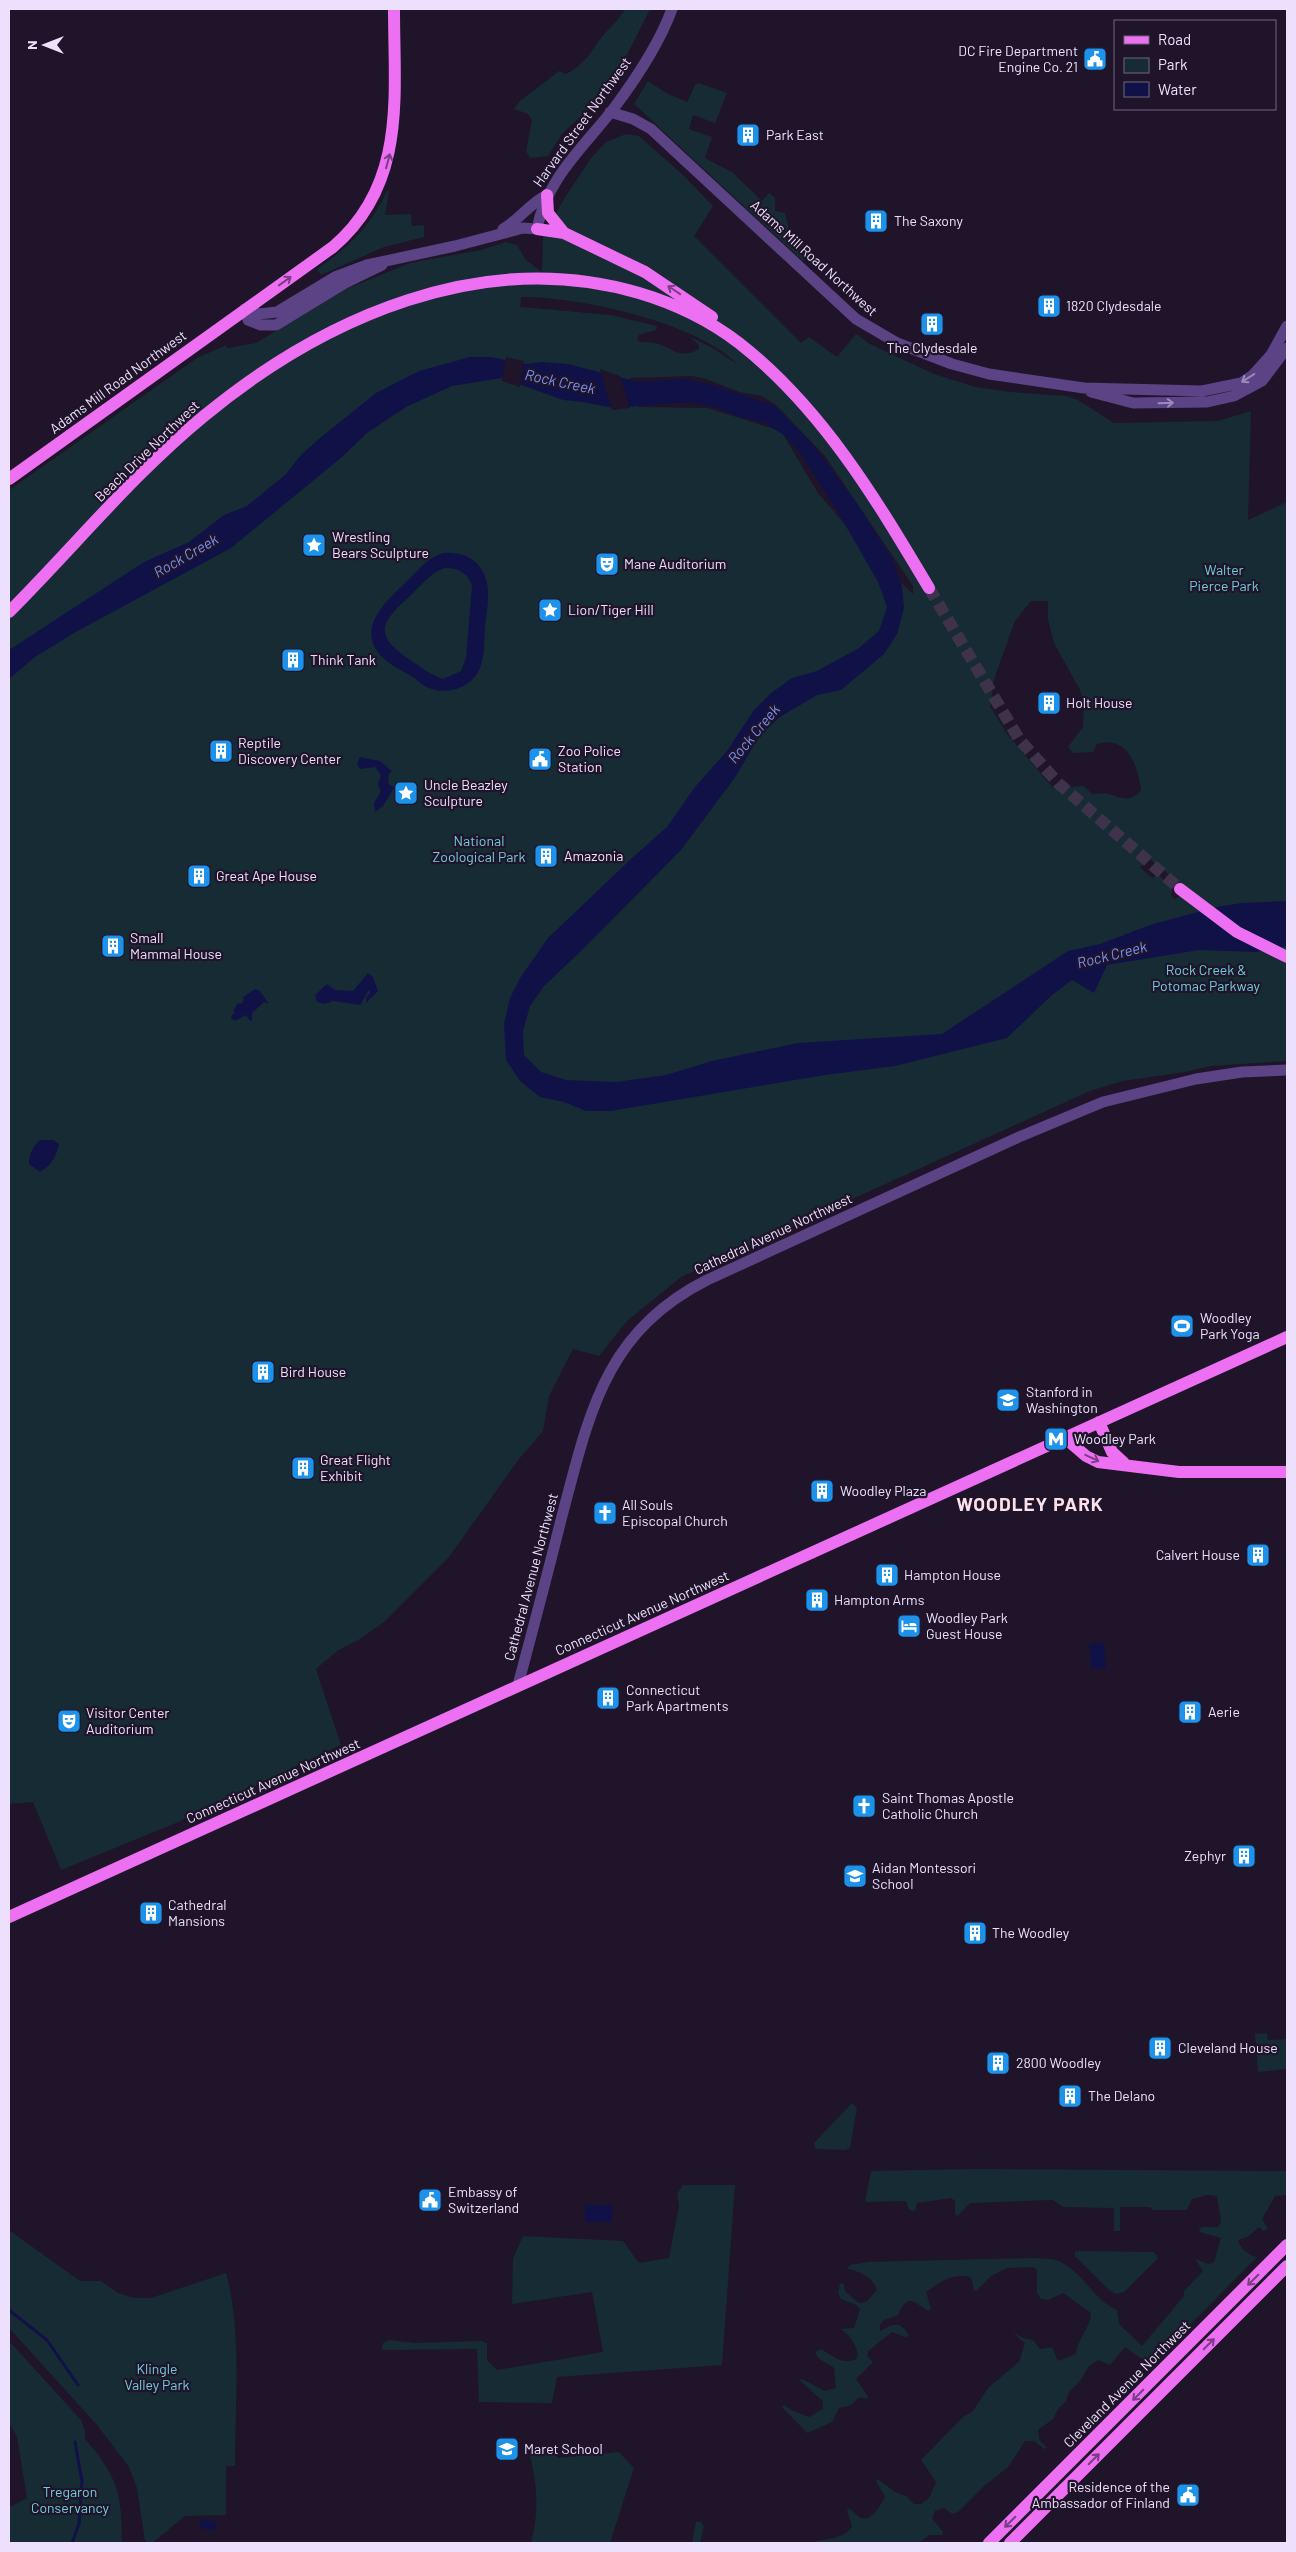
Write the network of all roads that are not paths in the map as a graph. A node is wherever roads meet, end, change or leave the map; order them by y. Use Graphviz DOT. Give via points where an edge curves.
graph roads {
  1 [pos="394,9"];
  2 [pos="672,9"];
  3 [pos="610,112"];
  4 [pos="547,195"];
  5 [pos="537,229"];
  6 [pos="564,233"];
  7 [pos="481,240"];
  8 [pos="245,309"];
  9 [pos="1287,326"];
  10 [pos="739,343"];
  11 [pos="1287,348"];
  12 [pos="1084,388"];
  13 [pos="1127,389"];
  14 [pos="1118,400"];
  15 [pos="9,479"];
  16 [pos="929,588"];
  17 [pos="9,612"];
  18 [pos="1180,889"];
  19 [pos="1284,956"];
  20 [pos="1287,1070"];
  21 [pos="1287,1336"];
  22 [pos="1099,1422"];
  23 [pos="1065,1438"];
  24 [pos="1124,1463"];
  25 [pos="1287,1472"];
  26 [pos="518,1685"];
  27 [pos="9,1917"];
  28 [pos="1287,2245"];
  29 [pos="1287,2266"];
  30 [pos="1220,2313"];
  31 [pos="1230,2323"];
  32 [pos="1052,2480"];
  33 [pos="1063,2491"];
  34 [pos="989,2543"];
  35 [pos="1010,2543"];
  8 -- 1 [label="main road, Adams Mill Road Northwest, one-way" via="340,241 362,217 379,188 389,158 393,129"];
  2 -- 3 [label="street, Harvard Street Northwest" via="658,40"];
  3 -- 4 [label="street, Harvard Street Northwest"];
  3 -- 12 [label="street, Adams Mill Road Northwest" via="650,129 856,319 883,336 977,371"];
  4 -- 5 [label="street, Harvard Street Northwest"];
  4 -- 6 [label="main road" via="548,213"];
  4 -- 7 [label="street" via="517,221"];
  5 -- 6 [label="main road"];
  5 -- 7 [label="street" via="523,228"];
  10 -- 6 [label="main road, one-way" via="708,313 660,281"];
  7 -- 8 [label="street" via="388,262 344,283 276,325 248,320"];
  8 -- 15 [label="main road, Adams Mill Road Northwest"];
  9 -- 13 [label="street, Adams Mill Road Northwest, one-way" via="1262,367 1241,383 1202,390"];
  10 -- 16 [label="main road, Beach Drive Northwest" via="777,377 842,451 876,498"];
  10 -- 17 [label="main road, Beach Drive Northwest" via="675,305 627,290 578,280 494,280 454,286 403,302 354,322 305,348 214,408 146,469"];
  14 -- 11 [label="street, Adams Mill Road Northwest, one-way" via="1156,404 1207,402 1234,396 1262,381"];
  12 -- 13 [label="street, Adams Mill Road Northwest"];
  12 -- 14 [label="street, Adams Mill Road Northwest"];
  13 -- 14 [label="street"];
  18 -- 19 [label="main road" via="1237,932"];
  20 -- 26 [label="street, Cathedral Avenue Northwest" via="1196,1078 1097,1104 707,1280 670,1303 624,1348 596,1400 582,1441"];
  21 -- 22 [label="main road, Connecticut Avenue Northwest"];
  22 -- 23 [label="main road, Connecticut Avenue Northwest"];
  22 -- 24 [label="main road" via="1112,1452"];
  23 -- 24 [label="main road, one-way" via="1094,1460"];
  23 -- 26 [label="main road, Connecticut Avenue Northwest"];
  24 -- 25 [label="main road" via="1179,1472"];
  26 -- 27 [label="main road, Connecticut Avenue Northwest"];
  28 -- 30 [label="main road, Cleveland Avenue Northwest, one-way"];
  29 -- 31 [label="main road"];
  30 -- 31 [label="main road"];
  30 -- 32 [label="main road, Cleveland Avenue Northwest, one-way"];
  33 -- 31 [label="main road, one-way"];
  32 -- 33 [label="main road"];
  32 -- 34 [label="main road, Cleveland Avenue Northwest, one-way"];
  33 -- 35 [label="main road"];
}
